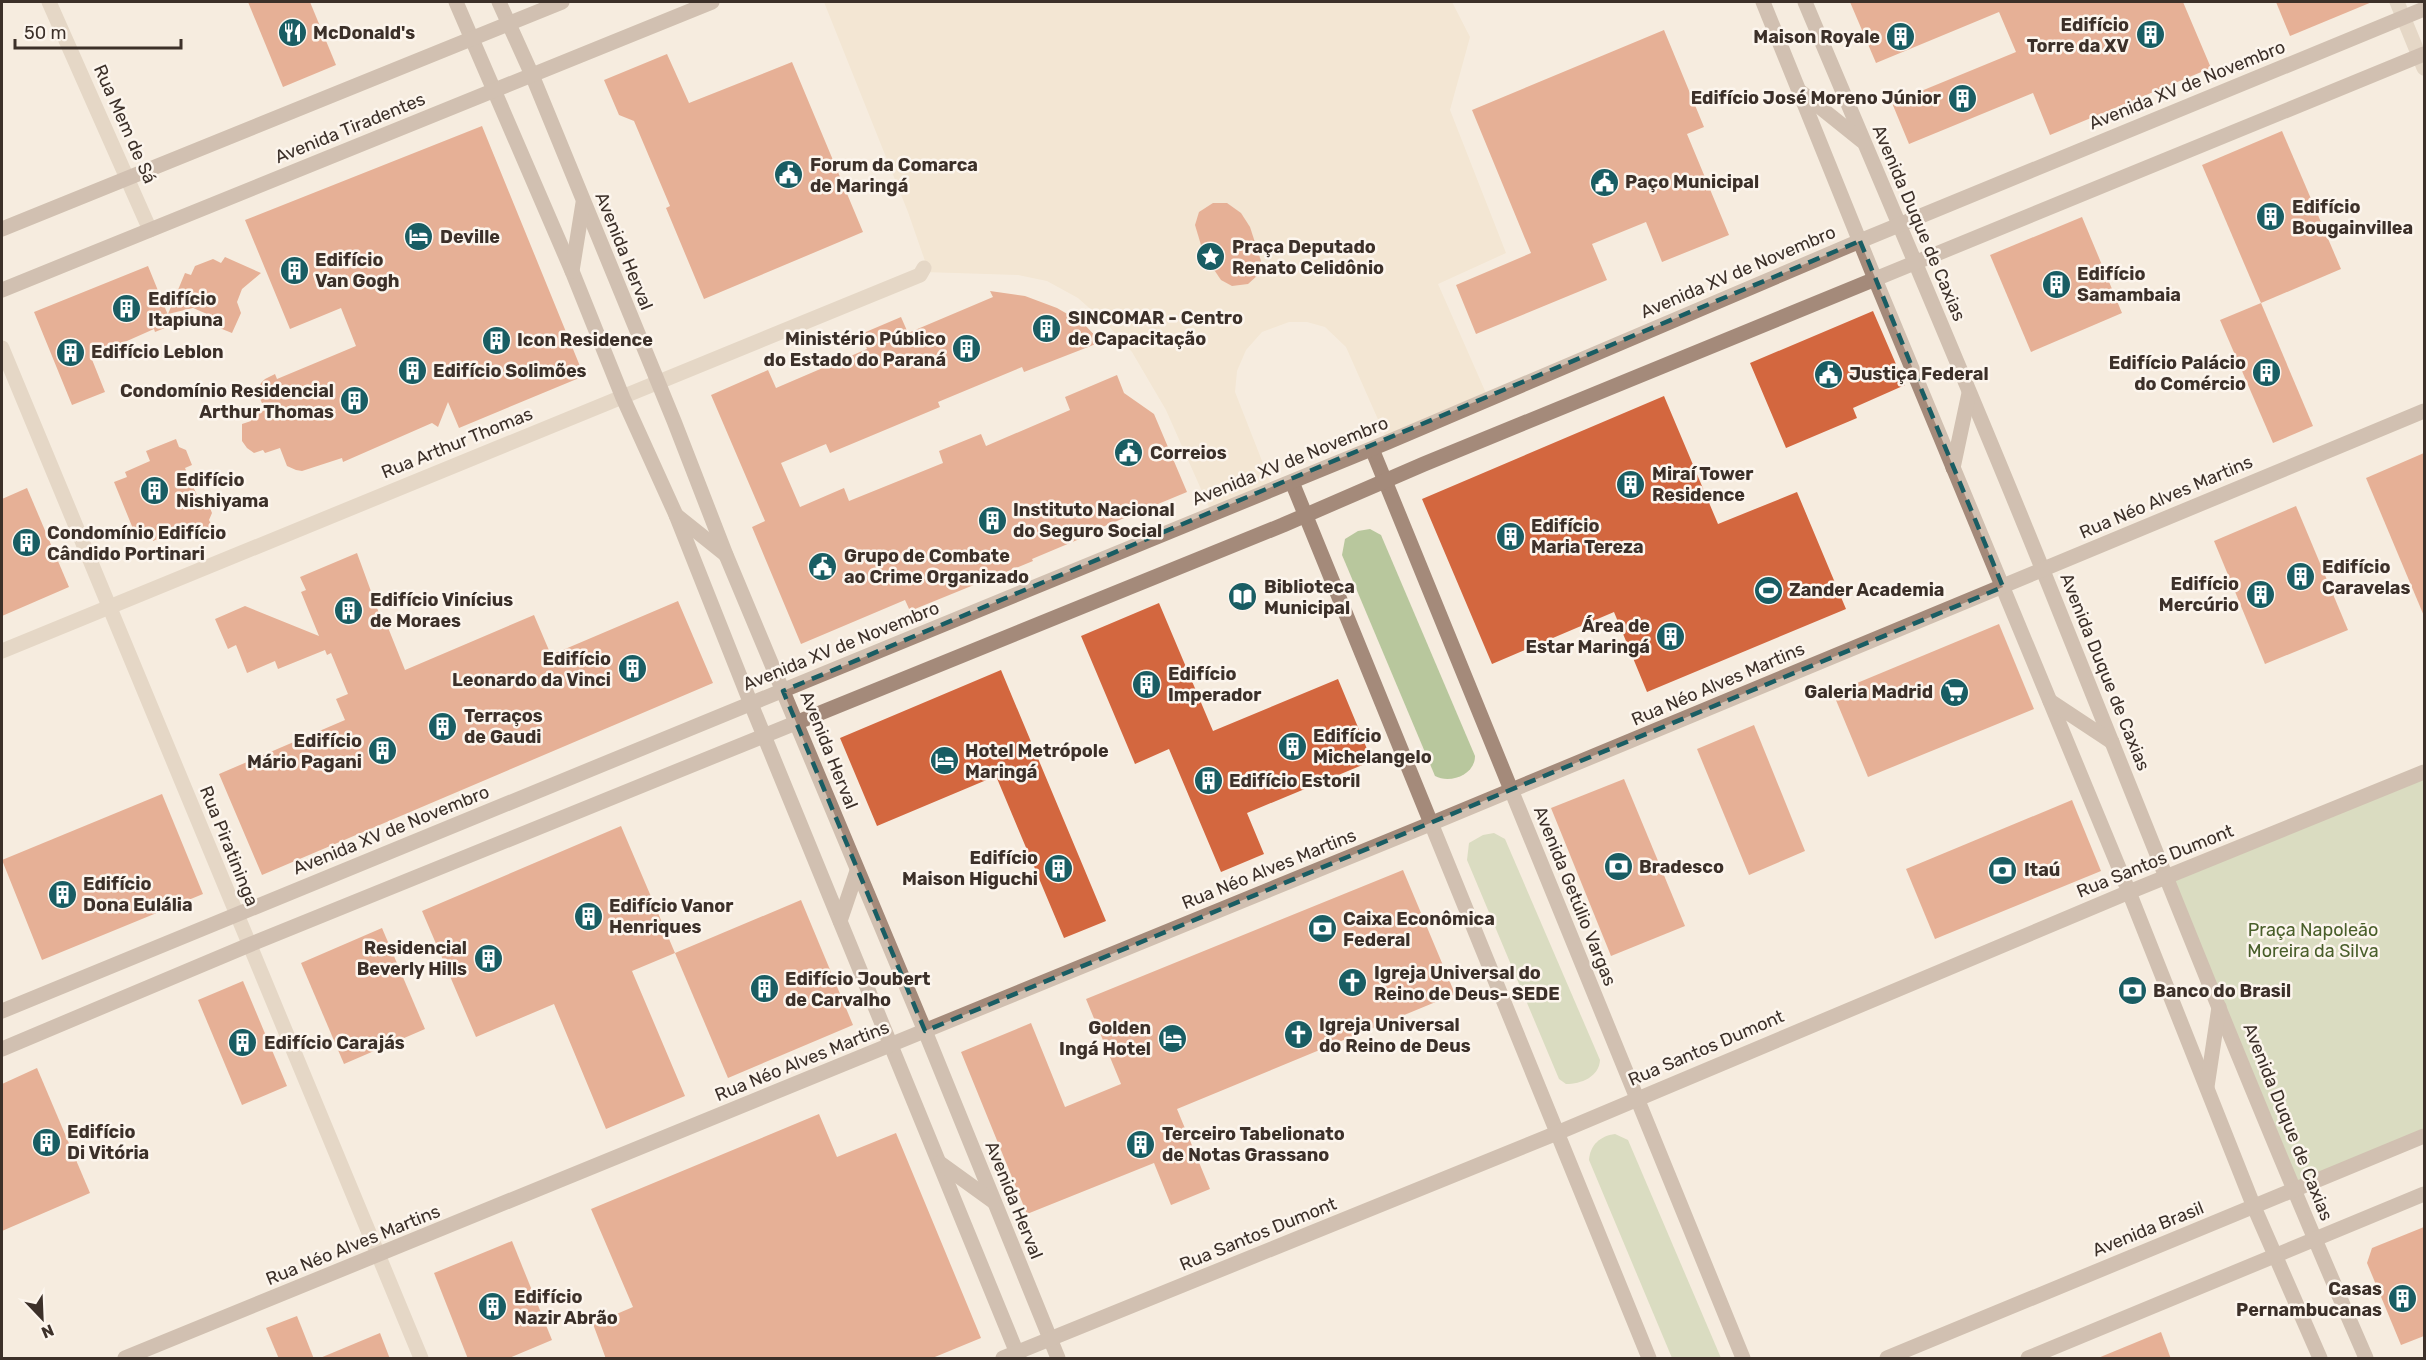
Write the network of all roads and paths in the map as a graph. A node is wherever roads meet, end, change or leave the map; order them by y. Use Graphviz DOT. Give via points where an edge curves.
graph roads {
  1 [pos="49,2"];
  2 [pos="456,2"];
  3 [pos="499,2"];
  4 [pos="562,2"];
  5 [pos="712,2"];
  6 [pos="1763,2"];
  7 [pos="1805,2"];
  8 [pos="2397,2"];
  9 [pos="2424,9"];
  10 [pos="2403,17"];
  11 [pos="508,24"];
  12 [pos="470,39"];
  13 [pos="2423,59"];
  14 [pos="532,75"];
  15 [pos="495,90"];
  16 [pos="1799,90"];
  17 [pos="1864,143"];
  18 [pos="128,178"];
  19 [pos="583,202"];
  20 [pos="1898,225"];
  21 [pos="2,230"];
  22 [pos="150,230"];
  23 [pos="1860,241"];
  24 [pos="1914,263"];
  25 [pos="924,268"];
  26 [pos="572,271"];
  27 [pos="1875,279"];
  28 [pos="2,290"];
  29 [pos="2,348"];
  30 [pos="658,383"];
  31 [pos="1969,393"];
  32 [pos="622,398"];
  33 [pos="2424,411"];
  34 [pos="1372,449"];
  35 [pos="1953,468"];
  36 [pos="1385,481"];
  37 [pos="1292,482"];
  38 [pos="1305,514"];
  39 [pos="676,515"];
  40 [pos="726,555"];
  41 [pos="2043,570"];
  42 [pos="2003,587"];
  43 [pos="109,606"];
  44 [pos="2,651"];
  45 [pos="783,691"];
  46 [pos="2050,701"];
  47 [pos="751,704"];
  48 [pos="796,723"];
  49 [pos="765,736"];
  50 [pos="2112,742"];
  51 [pos="2424,772"];
  52 [pos="1510,791"];
  53 [pos="1430,824"];
  54 [pos="857,871"];
  55 [pos="2165,878"];
  56 [pos="2129,892"];
  57 [pos="236,914"];
  58 [pos="840,921"];
  59 [pos="249,945"];
  60 [pos="2219,1007"];
  61 [pos="2,1011"];
  62 [pos="925,1031"];
  63 [pos="891,1046"];
  64 [pos="2,1048"];
  65 [pos="2206,1088"];
  66 [pos="1637,1098"];
  67 [pos="1557,1133"];
  68 [pos="2424,1136"];
  69 [pos="940,1163"];
  70 [pos="2294,1190"];
  71 [pos="2424,1194"];
  72 [pos="994,1202"];
  73 [pos="2254,1207"];
  74 [pos="2315,1240"];
  75 [pos="378,1256"];
  76 [pos="2275,1257"];
  77 [pos="1051,1340"];
  78 [pos="1013,1357"];
  79 [pos="1743,1358"];
  80 [pos="125,1359"];
  81 [pos="421,1359"];
  82 [pos="1058,1359"];
  83 [pos="1649,1359"];
  84 [pos="1887,1359"];
  85 [pos="2028,1359"];
  86 [pos="2320,1359"];
  87 [pos="2366,1359"];
  1 -- 18 [label="street, Rua Mem de Sá"];
  2 -- 12 [label="main road"];
  3 -- 11 [label="main road, Avenida Herval"];
  4 -- 11 [label="main road, Avenida Tiradentes"];
  5 -- 14 [label="main road, Avenida Tiradentes"];
  6 -- 16 [label="main road"];
  7 -- 17 [label="main road, Avenida Duque de Caxias"];
  8 -- 10 [label="street"];
  9 -- 10 [label="main road, Avenida XV de Novembro"];
  10 -- 13 [label="street"];
  10 -- 20 [label="main road, Avenida XV de Novembro"];
  11 -- 12 [label="main road, Avenida Tiradentes"];
  11 -- 14 [label="main road, Avenida Herval"];
  12 -- 15 [label="main road"];
  12 -- 18 [label="main road, Avenida Tiradentes"];
  13 -- 24 [label="main road"];
  14 -- 15 [label="main road, Avenida Tiradentes"];
  14 -- 19 [label="main road, Avenida Herval"];
  15 -- 22 [label="main road, Avenida Tiradentes"];
  15 -- 26 [label="main road"];
  16 -- 17 [label="main road"];
  16 -- 23 [label="main road"];
  17 -- 20 [label="main road, Avenida Duque de Caxias"];
  18 -- 21 [label="main road, Avenida Tiradentes"];
  18 -- 22 [label="street, Rua Mem de Sá"];
  19 -- 26 [label="main road"];
  19 -- 30 [label="main road, Avenida Herval"];
  20 -- 23 [label="main road, Avenida XV de Novembro"];
  20 -- 24 [label="main road, Avenida Duque de Caxias"];
  22 -- 28 [label="main road, Avenida Tiradentes"];
  23 -- 27 [label="main road"];
  23 -- 34 [label="main road, Avenida XV de Novembro"];
  24 -- 27 [label="main road"];
  24 -- 31 [label="main road, Avenida Duque de Caxias"];
  25 -- 30 [label="street, Rua Arthur Thomas" via="920,275"];
  26 -- 32 [label="main road"];
  27 -- 35 [label="main road"];
  27 -- 36 [label="main road"];
  29 -- 43 [label="street, Rua Piratininga"];
  30 -- 32 [label="street, Rua Arthur Thomas"];
  30 -- 40 [label="main road, Avenida Herval"];
  31 -- 35 [label="main road"];
  31 -- 41 [label="main road, Avenida Duque de Caxias"];
  32 -- 39 [label="main road"];
  32 -- 43 [label="street, Rua Arthur Thomas"];
  33 -- 41 [label="main road, Rua Néo Alves Martins"];
  34 -- 36 [label="main road, Avenida Getúlio Vargas"];
  34 -- 37 [label="main road, Avenida XV de Novembro"];
  35 -- 42 [label="main road"];
  36 -- 38 [label="main road"];
  36 -- 52 [label="main road, Avenida Getúlio Vargas"];
  37 -- 38 [label="main road"];
  37 -- 45 [label="main road, Avenida XV de Novembro"];
  38 -- 48 [label="main road"];
  38 -- 53 [label="main road"];
  39 -- 40 [label="main road"];
  39 -- 47 [label="main road"];
  40 -- 45 [label="main road, Avenida Herval"];
  41 -- 42 [label="main road, Rua Néo Alves Martins"];
  41 -- 50 [label="main road, Avenida Duque de Caxias"];
  42 -- 46 [label="main road"];
  42 -- 52 [label="main road, Rua Néo Alves Martins"];
  43 -- 44 [label="street, Rua Arthur Thomas"];
  43 -- 57 [label="street, Rua Piratininga"];
  45 -- 47 [label="main road, Avenida XV de Novembro"];
  45 -- 48 [label="main road, Avenida Herval"];
  46 -- 50 [label="main road"];
  46 -- 56 [label="main road"];
  47 -- 49 [label="main road"];
  47 -- 57 [label="main road, Avenida XV de Novembro"];
  48 -- 49 [label="main road"];
  48 -- 54 [label="main road, Avenida Herval"];
  49 -- 58 [label="main road"];
  49 -- 59 [label="main road"];
  50 -- 55 [label="main road, Avenida Duque de Caxias"];
  51 -- 55 [label="main road, Rua Santos Dumont"];
  52 -- 53 [label="main road, Rua Néo Alves Martins"];
  52 -- 66 [label="main road, Avenida Getúlio Vargas"];
  53 -- 62 [label="main road, Rua Néo Alves Martins"];
  53 -- 67 [label="main road"];
  54 -- 58 [label="main road"];
  54 -- 62 [label="main road, Avenida Herval"];
  55 -- 56 [label="main road, Rua Santos Dumont"];
  55 -- 60 [label="main road, Avenida Duque de Caxias"];
  56 -- 65 [label="main road"];
  56 -- 66 [label="main road, Rua Santos Dumont"];
  57 -- 59 [label="street, Rua Piratininga"];
  57 -- 61 [label="main road, Avenida XV de Novembro"];
  58 -- 63 [label="main road"];
  59 -- 64 [label="main road"];
  59 -- 75 [label="street, Rua Piratininga"];
  60 -- 65 [label="main road"];
  60 -- 70 [label="main road, Avenida Duque de Caxias"];
  62 -- 63 [label="main road, Rua Néo Alves Martins"];
  62 -- 72 [label="main road, Avenida Herval"];
  63 -- 69 [label="main road"];
  63 -- 75 [label="main road, Rua Néo Alves Martins"];
  65 -- 73 [label="main road"];
  66 -- 67 [label="main road, Rua Santos Dumont"];
  66 -- 79 [label="main road, Avenida Getúlio Vargas"];
  67 -- 77 [label="main road, Rua Santos Dumont"];
  67 -- 83 [label="main road"];
  68 -- 70 [label="main road, Avenida Brasil"];
  69 -- 72 [label="main road"];
  69 -- 78 [label="main road"];
  70 -- 73 [label="main road, Avenida Brasil"];
  70 -- 74 [label="main road, Avenida Duque de Caxias"];
  71 -- 74 [label="main road"];
  72 -- 77 [label="main road, Avenida Herval"];
  73 -- 76 [label="main road"];
  73 -- 84 [label="main road, Avenida Brasil"];
  74 -- 76 [label="main road"];
  74 -- 87 [label="main road, Avenida Duque de Caxias"];
  75 -- 80 [label="main road, Rua Néo Alves Martins"];
  75 -- 81 [label="street, Rua Piratininga"];
  76 -- 85 [label="main road"];
  76 -- 86 [label="main road"];
  77 -- 78 [label="main road, Rua Santos Dumont"];
  77 -- 82 [label="main road, Avenida Herval"];
}
